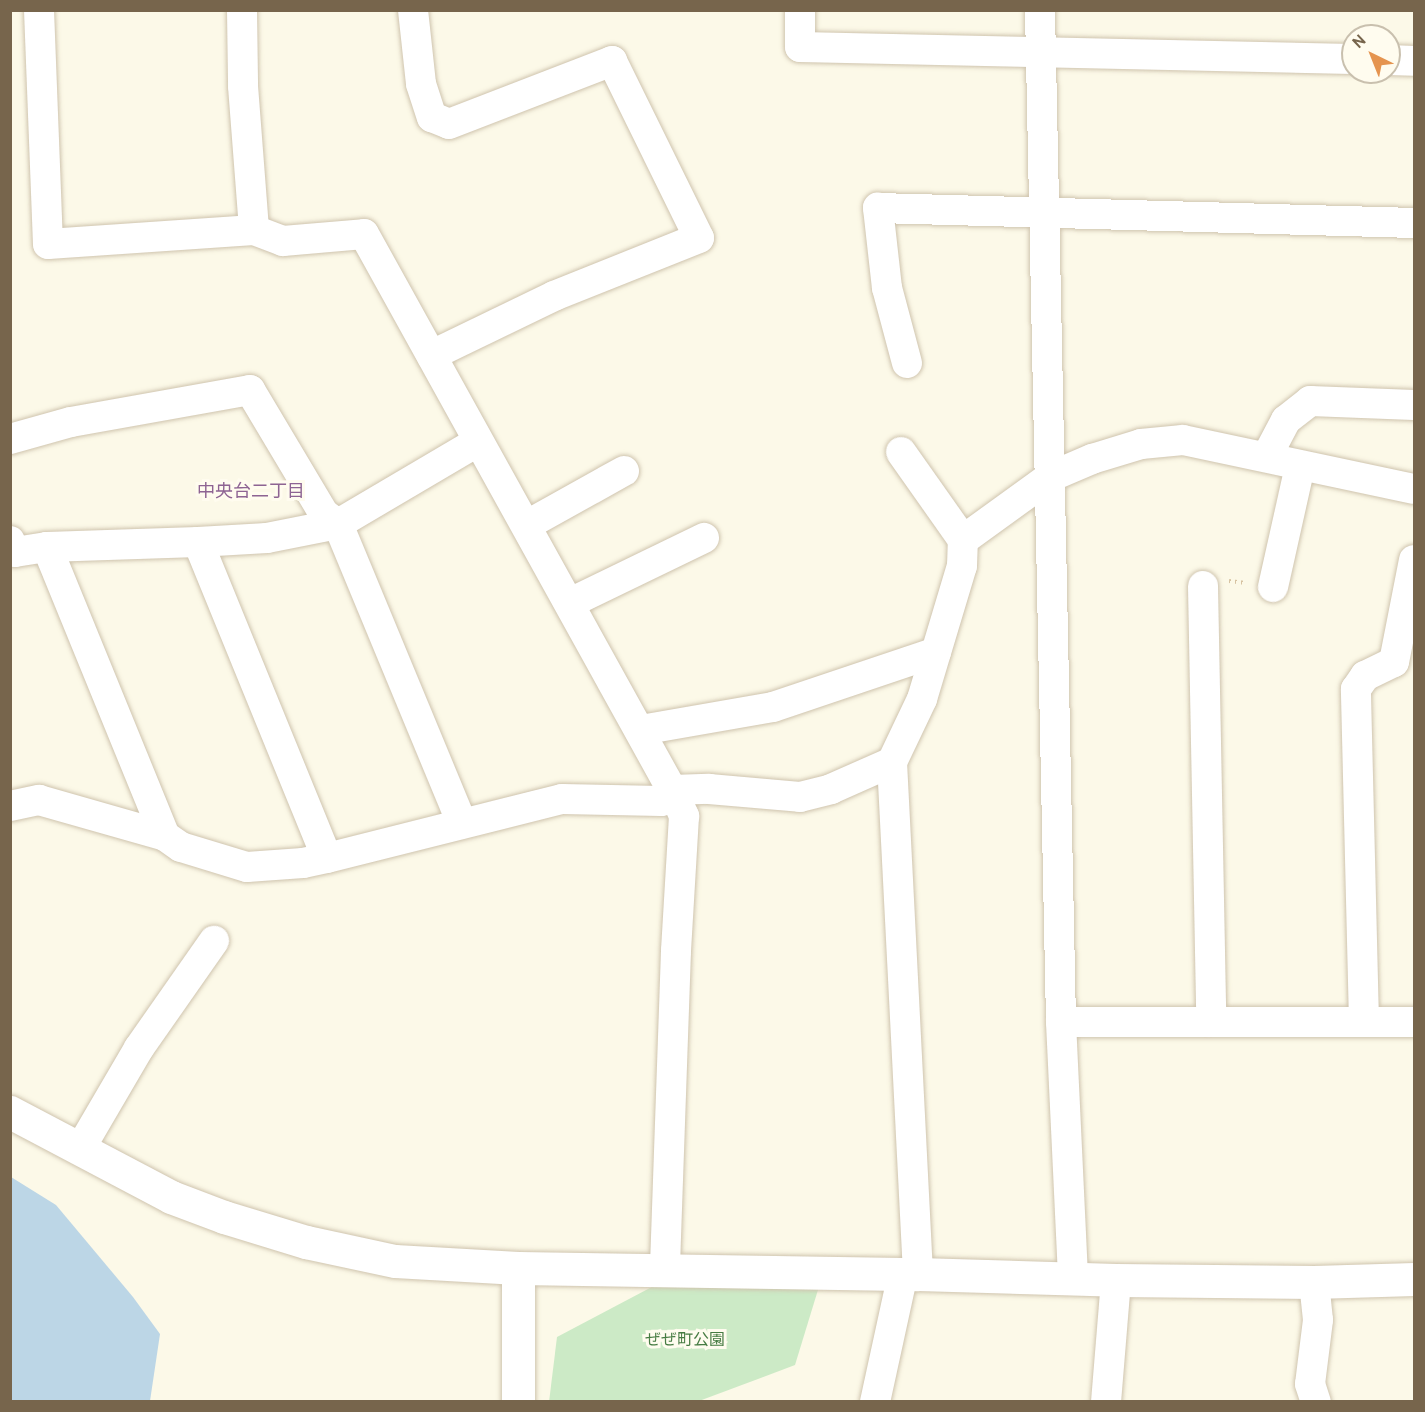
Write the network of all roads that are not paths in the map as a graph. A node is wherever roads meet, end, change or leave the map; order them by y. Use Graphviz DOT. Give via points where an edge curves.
graph roads {
  1 [pos="39,10"];
  2 [pos="242,10"];
  3 [pos="413,10"];
  4 [pos="800,10"];
  5 [pos="1040,10"];
  6 [pos="1041,53"];
  7 [pos="1341,59"];
  8 [pos="1043,214"];
  9 [pos="1414,223"];
  10 [pos="254,230"];
  11 [pos="432,355"];
  12 [pos="907,363"];
  13 [pos="1414,405"];
  14 [pos="10,439"];
  15 [pos="477,442"];
  16 [pos="901,452"];
  17 [pos="1267,456"];
  18 [pos="1300,466"];
  19 [pos="624,471"];
  20 [pos="1050,477"];
  21 [pos="1414,489"];
  22 [pos="338,524"];
  23 [pos="527,525"];
  24 [pos="704,538"];
  25 [pos="963,540"];
  26 [pos="10,541"];
  27 [pos="198,542"];
  28 [pos="47,547"];
  29 [pos="1414,560"];
  30 [pos="1203,586"];
  31 [pos="1273,587"];
  32 [pos="570,603"];
  33 [pos="936,652"];
  34 [pos="641,730"];
  35 [pos="892,762"];
  36 [pos="672,790"];
  37 [pos="10,806"];
  38 [pos="462,823"];
  39 [pos="165,836"];
  40 [pos="327,858"];
  41 [pos="214,941"];
  42 [pos="1061,1022"];
  43 [pos="1211,1022"];
  44 [pos="1364,1022"];
  45 [pos="1414,1022"];
  46 [pos="10,1113"];
  47 [pos="80,1149"];
  48 [pos="518,1268"];
  49 [pos="665,1270"];
  50 [pos="911,1274"];
  51 [pos="1073,1279"];
  52 [pos="1414,1279"];
  53 [pos="1116,1280"];
  54 [pos="1314,1282"];
  55 [pos="518,1401"];
  56 [pos="875,1401"];
  57 [pos="1106,1401"];
  58 [pos="1316,1401"];
  1 -- 10 [label="street" via="48,244"];
  2 -- 10 [label="street" via="243,86"];
  3 -- 11 [label="street" via="425,95 432,117 449,124 612,61 699,238 554,296"];
  4 -- 6 [label="street" via="800,47"];
  5 -- 6 [label="street"];
  6 -- 7 [label="street"];
  6 -- 8 [label="street"];
  8 -- 9 [label="street"];
  8 -- 12 [label="street" via="878,208 887,288"];
  8 -- 20 [label="street"];
  10 -- 11 [label="street" via="284,242 364,234"];
  11 -- 15 [label="street"];
  13 -- 17 [label="street" via="1311,401 1286,420"];
  14 -- 22 [label="street" via="71,422 250,390 324,514"];
  15 -- 22 [label="street"];
  15 -- 23 [label="street"];
  16 -- 25 [label="street"];
  17 -- 18 [label="street"];
  17 -- 20 [label="street" via="1183,440 1141,444"];
  18 -- 21 [label="street"];
  18 -- 31 [label="street"];
  19 -- 23 [label="street"];
  20 -- 25 [label="street"];
  20 -- 42 [label="street"];
  22 -- 27 [label="street" via="267,538"];
  22 -- 38 [label="street"];
  23 -- 32 [label="street"];
  24 -- 32 [label="street"];
  25 -- 33 [label="street" via="962,566"];
  26 -- 28 [label="street" via="15,552"];
  27 -- 28 [label="street"];
  27 -- 40 [label="street"];
  28 -- 39 [label="street"];
  29 -- 44 [label="street" via="1394,662 1365,676 1356,689"];
  30 -- 43 [label="street"];
  32 -- 34 [label="street"];
  33 -- 34 [label="street" via="772,707"];
  33 -- 35 [label="street" via="922,699"];
  34 -- 36 [label="street"];
  35 -- 36 [label="street" via="831,789 800,797 709,789"];
  35 -- 50 [label="street"];
  36 -- 38 [label="street" via="661,801 562,799"];
  36 -- 49 [label="street" via="684,816"];
  37 -- 39 [label="street" via="39,800"];
  38 -- 40 [label="street"];
  39 -- 40 [label="street" via="181,847 247,867"];
  41 -- 47 [label="street" via="139,1048"];
  42 -- 43 [label="street"];
  42 -- 51 [label="street"];
  43 -- 44 [label="street"];
  44 -- 45 [label="street"];
  46 -- 47 [label="street"];
  47 -- 48 [label="street" via="171,1197 306,1242 395,1262"];
  48 -- 49 [label="street"];
  48 -- 55 [label="street"];
  49 -- 50 [label="street"];
  50 -- 51 [label="street"];
  50 -- 56 [label="street"];
  51 -- 53 [label="street"];
  52 -- 54 [label="street"];
  53 -- 54 [label="street"];
  53 -- 57 [label="street"];
  54 -- 58 [label="street" via="1318,1320 1310,1384"];
}
